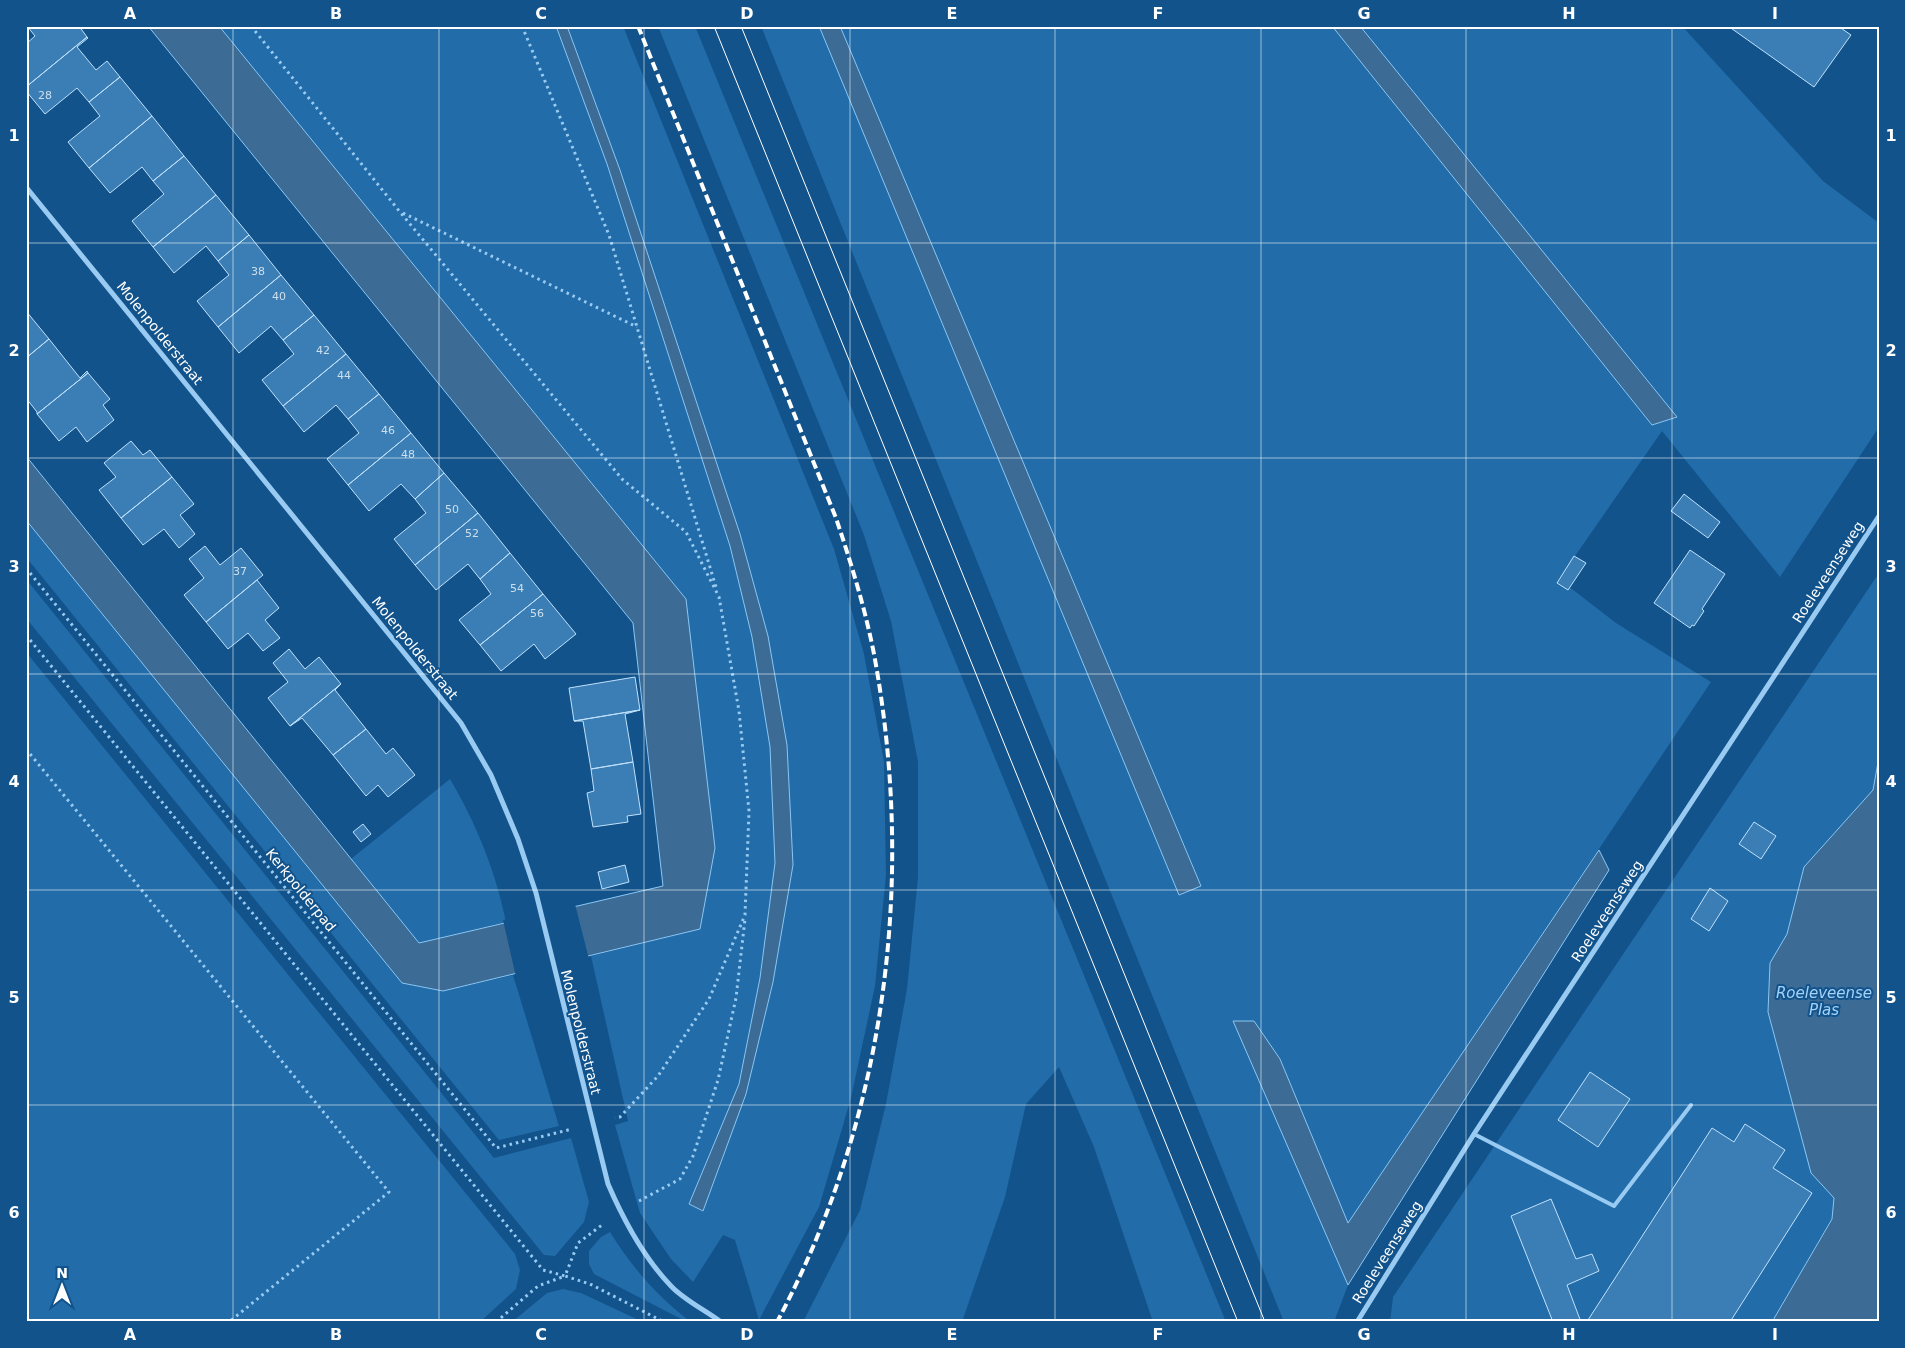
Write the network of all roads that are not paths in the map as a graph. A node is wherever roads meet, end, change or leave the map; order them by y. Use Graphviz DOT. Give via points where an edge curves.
graph roads {
  1 [pos="26,187"];
  2 [pos="1879,516"];
  3 [pos="1691,1105"];
  4 [pos="1474,1134"];
  5 [pos="721,1322"];
  6 [pos="1357,1322"];
  1 -- 5 [label="street, Molenpolderstraat" via="461,723 491,775 536,893 608,1184 641,1247 672,1287"];
  2 -- 4 [label="street, Roeleveenseweg"];
  3 -- 4 [label="lane" via="1614,1206"];
  4 -- 6 [label="street, Roeleveenseweg"];
}
